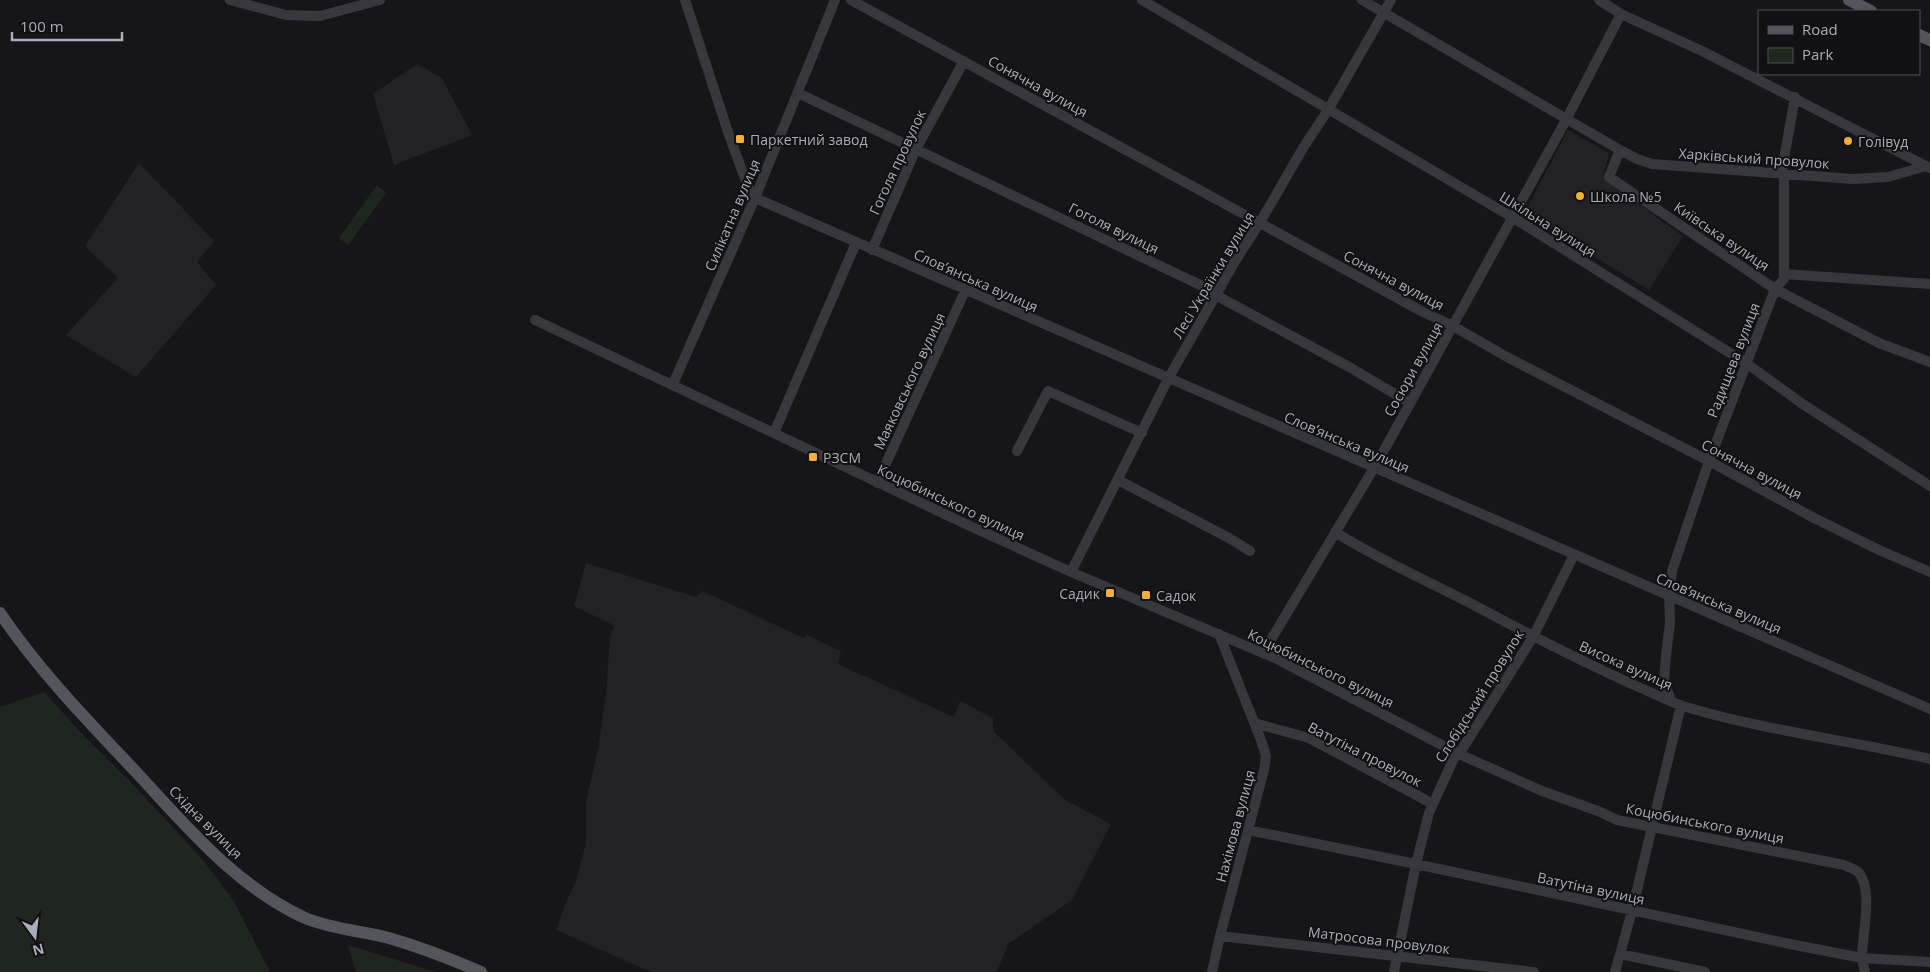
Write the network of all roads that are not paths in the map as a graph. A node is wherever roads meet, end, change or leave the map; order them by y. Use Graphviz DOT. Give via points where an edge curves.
graph roads {
  1 [pos="230,0"];
  2 [pos="380,0"];
  3 [pos="685,0"];
  4 [pos="835,0"];
  5 [pos="851,0"];
  6 [pos="1142,0"];
  7 [pos="1362,0"];
  8 [pos="1391,0"];
  9 [pos="1598,0"];
  10 [pos="1849,0"];
  11 [pos="1869,10"];
  12 [pos="1384,13"];
  13 [pos="1621,14"];
  14 [pos="964,61"];
  15 [pos="798,93"];
  16 [pos="1795,97"];
  17 [pos="1328,110"];
  18 [pos="1566,120"];
  19 [pos="916,149"];
  20 [pos="1620,150"];
  21 [pos="1928,167"];
  22 [pos="1784,174"];
  23 [pos="755,198"];
  24 [pos="1512,217"];
  25 [pos="1260,223"];
  26 [pos="856,243"];
  27 [pos="872,250"];
  28 [pos="1784,274"];
  29 [pos="1930,284"];
  30 [pos="1775,289"];
  31 [pos="966,291"];
  32 [pos="1217,293"];
  33 [pos="535,320"];
  34 [pos="1453,326"];
  35 [pos="1930,362"];
  36 [pos="1746,363"];
  37 [pos="1168,379"];
  38 [pos="673,384"];
  39 [pos="1410,403"];
  40 [pos="774,433"];
  41 [pos="1142,433"];
  42 [pos="1017,451"];
  43 [pos="1709,461"];
  44 [pos="1374,468"];
  45 [pos="1118,480"];
  46 [pos="877,483"];
  47 [pos="1930,486"];
  48 [pos="1336,532"];
  49 [pos="1250,551"];
  50 [pos="1574,555"];
  51 [pos="1071,572"];
  52 [pos="1930,572"];
  53 [pos="1669,596"];
  54 [pos="0,612"];
  55 [pos="1219,634"];
  56 [pos="1532,637"];
  57 [pos="1263,653"];
  58 [pos="1676,703"];
  59 [pos="1930,709"];
  60 [pos="1254,724"];
  61 [pos="1459,754"];
  62 [pos="1930,758"];
  63 [pos="1433,804"];
  64 [pos="1650,826"];
  65 [pos="1248,830"];
  66 [pos="1416,864"];
  67 [pos="1632,911"];
  68 [pos="1220,936"];
  69 [pos="1620,954"];
  70 [pos="1397,957"];
  71 [pos="1862,958"];
  72 [pos="1930,962"];
  73 [pos="481,972"];
  74 [pos="1212,972"];
  75 [pos="1394,972"];
  76 [pos="1534,972"];
  77 [pos="1615,972"];
  78 [pos="1705,972"];
  79 [pos="1865,972"];
  1 -- 2 [label="street" via="286,15 320,16"];
  3 -- 23 [label="street" via="728,132"];
  4 -- 15 [label="street, Силікатна вулиця"];
  5 -- 14 [label="street, Сонячна вулиця"];
  6 -- 17 [label="street, Шкільна вулиця"];
  7 -- 12 [label="street"];
  8 -- 12 [label="street, Лесі Українки вулиця"];
  9 -- 13 [label="street"];
  10 -- 11 [label="main road"];
  12 -- 17 [label="street, Лесі Українки вулиця"];
  12 -- 18 [label="street"];
  13 -- 16 [label="street"];
  13 -- 18 [label="street, Сосюри вулиця"];
  14 -- 19 [label="street, Гоголя провулок"];
  14 -- 25 [label="street, Сонячна вулиця"];
  15 -- 19 [label="street, Гоголя вулиця"];
  15 -- 23 [label="street, Силікатна вулиця"];
  16 -- 21 [label="street"];
  16 -- 22 [label="street" via="1782,170"];
  17 -- 24 [label="street, Шкільна вулиця"];
  17 -- 25 [label="street, Лесі Українки вулиця"];
  18 -- 20 [label="street"];
  18 -- 24 [label="street, Сосюри вулиця"];
  19 -- 27 [label="street, Гоголя провулок"];
  19 -- 32 [label="street, Гоголя вулиця"];
  20 -- 22 [label="street, Харківський провулок" via="1652,164"];
  20 -- 30 [label="street, Київська вулиця" via="1608,177"];
  21 -- 22 [label="street, Харківський провулок" via="1888,177 1853,179"];
  22 -- 28 [label="street"];
  23 -- 26 [label="street, Слов’янська вулиця"];
  23 -- 38 [label="street, Силікатна вулиця"];
  24 -- 34 [label="street, Сосюри вулиця"];
  24 -- 36 [label="street, Шкільна вулиця"];
  25 -- 32 [label="street, Лесі Українки вулиця"];
  25 -- 34 [label="street, Сонячна вулиця"];
  26 -- 27 [label="street, Слов’янська вулиця"];
  26 -- 40 [label="street"];
  27 -- 31 [label="street, Слов’янська вулиця"];
  28 -- 29 [label="street"];
  28 -- 30 [label="street, Радищева вулиця" via="1784,280"];
  30 -- 35 [label="street, Київська вулиця" via="1879,343"];
  30 -- 36 [label="street, Радищева вулиця"];
  31 -- 37 [label="street, Слов’янська вулиця"];
  31 -- 46 [label="street, Маяковського вулиця"];
  32 -- 37 [label="street, Лесі Українки вулиця"];
  32 -- 39 [label="street, Гоголя вулиця"];
  33 -- 38 [label="street, Коцюбинського вулиця"];
  34 -- 39 [label="street, Сосюри вулиця"];
  34 -- 43 [label="street, Сонячна вулиця"];
  36 -- 43 [label="street, Радищева вулиця"];
  36 -- 47 [label="street, Шкільна вулиця"];
  37 -- 41 [label="street, Лесі Українки вулиця"];
  37 -- 44 [label="street, Слов’янська вулиця"];
  38 -- 40 [label="street, Коцюбинського вулиця"];
  39 -- 44 [label="street, Сосюри вулиця"];
  40 -- 46 [label="street, Коцюбинського вулиця"];
  41 -- 42 [label="street" via="1048,391"];
  41 -- 45 [label="street, Лесі Українки вулиця"];
  43 -- 52 [label="street, Сонячна вулиця" via="1816,519"];
  43 -- 53 [label="street, Радищева вулиця" via="1672,571"];
  44 -- 48 [label="street, Сосюри вулиця"];
  44 -- 50 [label="street, Слов’янська вулиця"];
  45 -- 49 [label="street"];
  45 -- 51 [label="street, Лесі Українки вулиця"];
  46 -- 51 [label="street, Коцюбинського вулиця"];
  48 -- 56 [label="street, Висока вулиця" via="1367,552"];
  48 -- 57 [label="street, Сосюри вулиця"];
  50 -- 53 [label="street, Слов’янська вулиця"];
  50 -- 56 [label="street, Слобідський провулок"];
  51 -- 55 [label="street, Коцюбинського вулиця"];
  53 -- 58 [label="street, Радищева вулиця" via="1670,622 1664,681"];
  53 -- 59 [label="street, Слов’янська вулиця"];
  54 -- 73 [label="main road, Східна вулиця" via="48,678 210,851 251,885 307,919 390,938"];
  55 -- 57 [label="street, Коцюбинського вулиця"];
  55 -- 60 [label="street, Нахімова вулиця"];
  56 -- 58 [label="street, Висока вулиця"];
  56 -- 61 [label="street, Слобідський провулок"];
  57 -- 61 [label="street, Коцюбинського вулиця"];
  58 -- 62 [label="street, Висока вулиця" via="1746,723"];
  58 -- 64 [label="street"];
  60 -- 63 [label="street, Ватутіна провулок" via="1308,738"];
  60 -- 65 [label="street, Нахімова вулиця" via="1266,756"];
  61 -- 63 [label="street, Слобідський провулок" via="1454,758"];
  61 -- 64 [label="street, Коцюбинського вулиця" via="1617,820"];
  63 -- 66 [label="street, Слобідський провулок"];
  64 -- 67 [label="street"];
  64 -- 71 [label="street, Коцюбинського вулиця" via="1838,863 1858,872 1866,906"];
  65 -- 66 [label="street, Ватутіна вулиця"];
  65 -- 68 [label="street, Нахімова вулиця"];
  66 -- 67 [label="street, Ватутіна вулиця"];
  66 -- 70 [label="street, Слобідський провулок"];
  67 -- 69 [label="street"];
  67 -- 71 [label="street, Ватутіна вулиця"];
  68 -- 70 [label="street, Матросова провулок"];
  68 -- 74 [label="street, Нахімова вулиця"];
  69 -- 77 [label="street"];
  69 -- 78 [label="street"];
  70 -- 75 [label="street, Слобідський провулок"];
  70 -- 76 [label="street, Матросова провулок"];
  71 -- 72 [label="street, Ватутіна вулиця"];
  71 -- 79 [label="street"];
}
